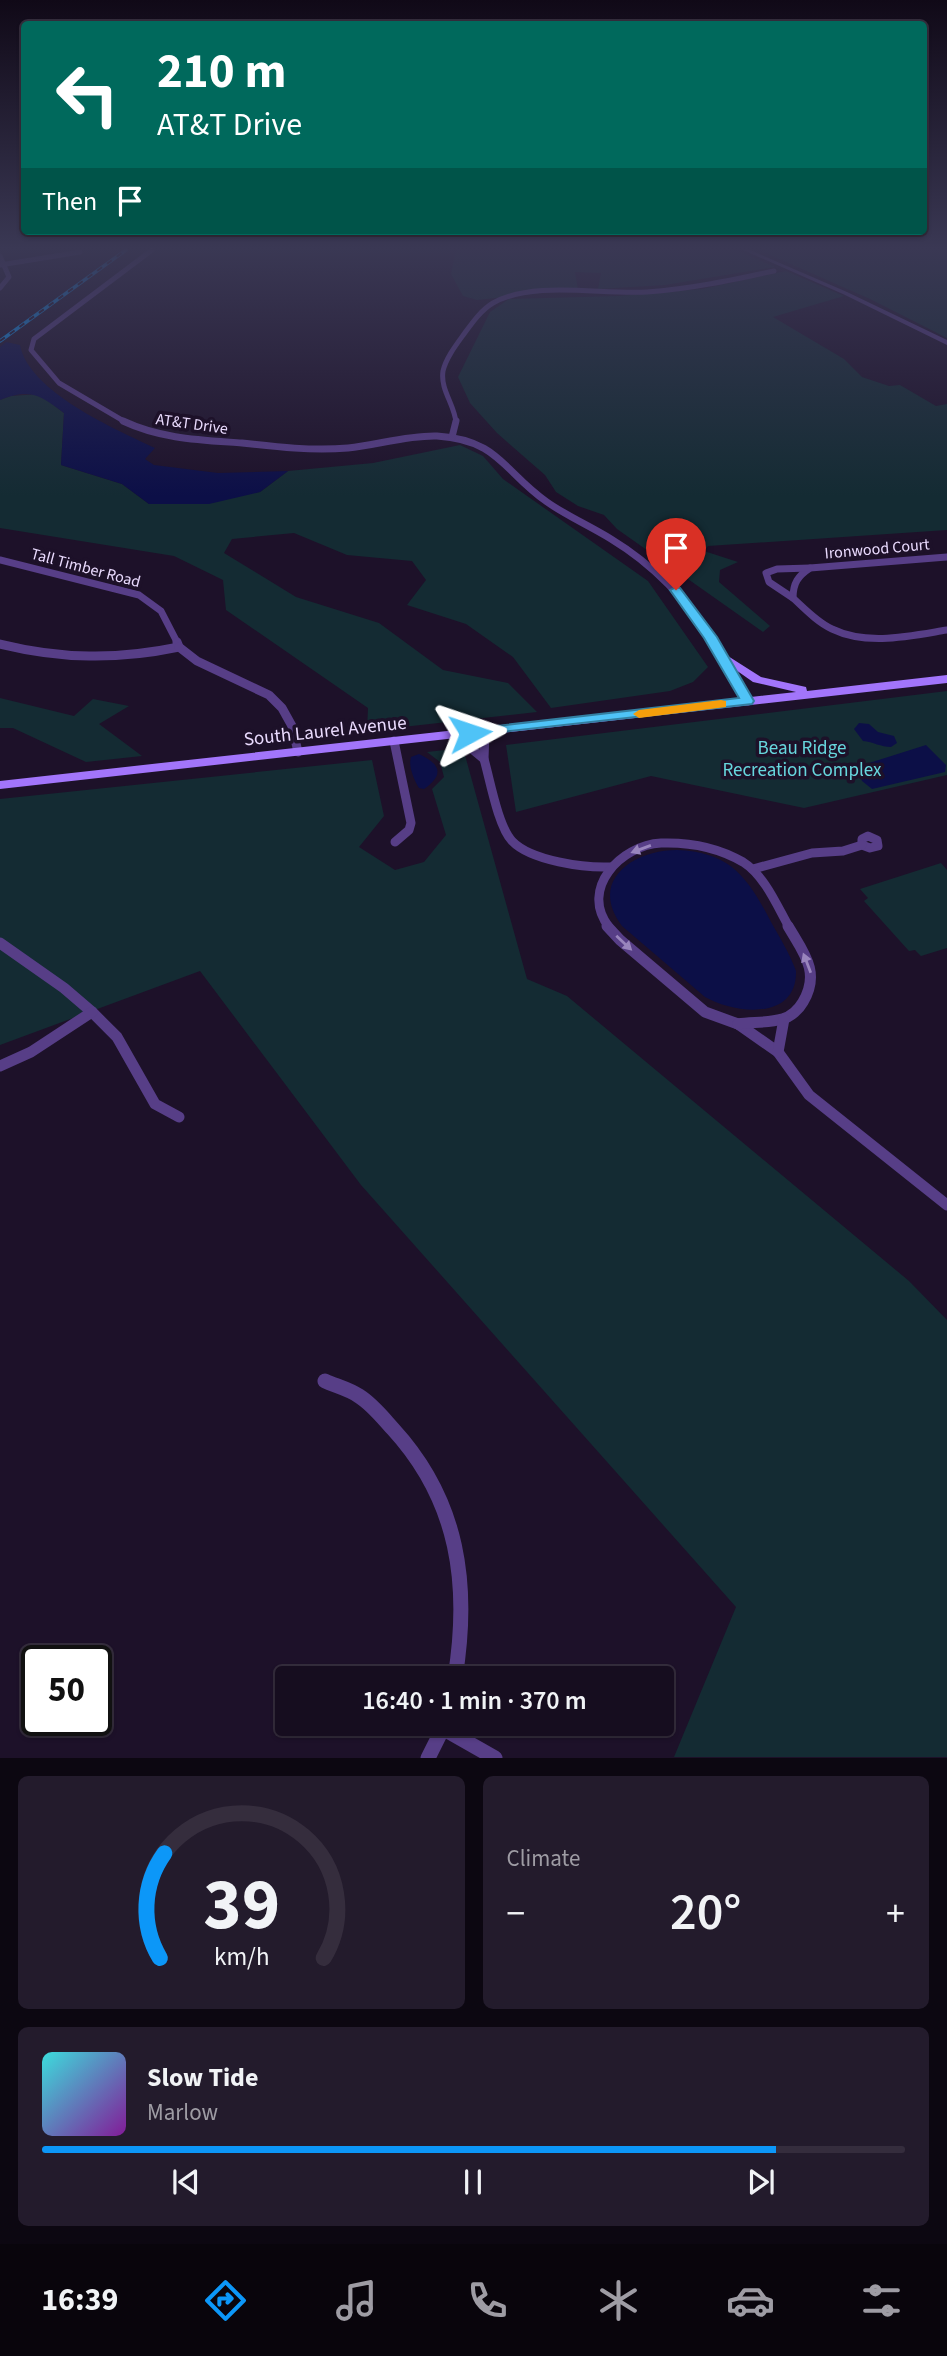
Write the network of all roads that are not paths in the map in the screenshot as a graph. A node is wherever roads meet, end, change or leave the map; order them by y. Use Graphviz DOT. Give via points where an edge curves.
graph roads {
  1 [pos="43,332"];
  2 [pos="468,332"];
  3 [pos="925,332"];
  4 [pos="947,343"];
  5 [pos="452,437"];
  6 [pos="947,557"];
  7 [pos="0,559"];
  8 [pos="810,568"];
  9 [pos="793,598"];
  10 [pos="947,630"];
  11 [pos="0,644"];
  12 [pos="179,647"];
  13 [pos="720,654"];
  14 [pos="947,679"];
  15 [pos="835,691"];
  16 [pos="748,701"];
  17 [pos="485,731"];
  18 [pos="454,735"];
  19 [pos="394,741"];
  20 [pos="298,752"];
  21 [pos="484,759"];
  22 [pos="0,785"];
  23 [pos="395,842"];
  24 [pos="862,845"];
  25 [pos="610,867"];
  26 [pos="584,868"];
  27 [pos="753,869"];
  28 [pos="600,884"];
  29 [pos="0,943"];
  30 [pos="92,1012"];
  31 [pos="784,1019"];
  32 [pos="738,1024"];
  33 [pos="778,1052"];
  34 [pos="0,1066"];
  35 [pos="179,1117"];
  36 [pos="947,1205"];
  37 [pos="325,1381"];
  38 [pos="456,1666"];
  39 [pos="439,1736"];
  40 [pos="460,1736"];
  41 [pos="428,1758"];
  42 [pos="495,1758"];
  1 -- 5 [label="street, AT&T Drive" via="31,344 34,355 60,383 152,433 318,449"];
  2 -- 5 [label="street" via="443,370 443,387 458,419"];
  3 -- 4 [label="street"];
  5 -- 13 [label="street, AT&T Drive" via="492,450 546,501 643,560 688,605"];
  6 -- 8 [label="street, Ironwood Court"];
  7 -- 12 [label="street, Tall Timber Road" via="146,598 164,612"];
  8 -- 9 [label="street, Ironwood Court" via="797,576"];
  8 -- 9 [label="street, Ironwood Court" via="766,573 769,582"];
  9 -- 10 [label="street, Ironwood Court" via="834,631 856,636 879,638"];
  11 -- 12 [label="street" via="89,659 134,657"];
  12 -- 20 [label="street" via="199,663 276,700 292,720"];
  13 -- 15 [label="main road" via="771,685"];
  13 -- 16 [label="street, AT&T Drive"];
  14 -- 15 [label="main road, South Laurel Avenue"];
  15 -- 16 [label="main road, South Laurel Avenue"];
  16 -- 17 [label="main road, South Laurel Avenue"];
  17 -- 18 [label="main road, South Laurel Avenue"];
  17 -- 21 [label="street"];
  18 -- 19 [label="main road, South Laurel Avenue"];
  18 -- 21 [label="street"];
  19 -- 20 [label="main road, South Laurel Avenue"];
  19 -- 23 [label="street" via="411,823"];
  20 -- 22 [label="main road, South Laurel Avenue"];
  21 -- 26 [label="street" via="512,841 530,852"];
  24 -- 27 [label="street"];
  25 -- 26 [label="street"];
  27 -- 25 [label="street, one-way" via="721,850 675,842 646,846"];
  25 -- 28 [label="street"];
  26 -- 28 [label="street"];
  31 -- 27 [label="street, one-way" via="806,1001 811,971 772,895"];
  28 -- 32 [label="street, one-way" via="600,910 620,940 705,1012"];
  29 -- 30 [label="street"];
  30 -- 34 [label="street" via="31,1052"];
  30 -- 35 [label="street" via="117,1037 155,1104"];
  31 -- 32 [label="street"];
  31 -- 33 [label="street"];
  32 -- 33 [label="street"];
  33 -- 36 [label="street" via="809,1095"];
  37 -- 38 [label="street" via="369,1405 407,1441 433,1482 454,1533 463,1598"];
  39 -- 41 [label="street"];
  40 -- 42 [label="street"];
}
